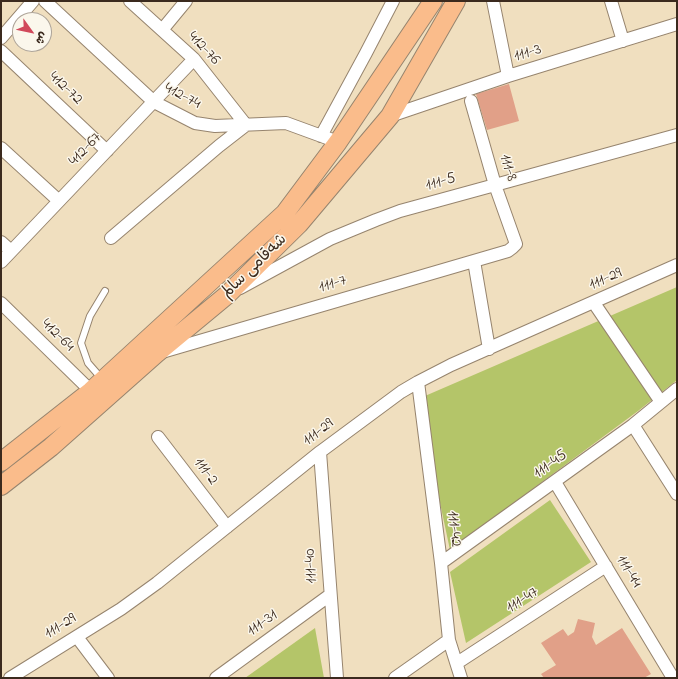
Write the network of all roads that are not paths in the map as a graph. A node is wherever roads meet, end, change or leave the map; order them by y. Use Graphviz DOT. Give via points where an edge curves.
graph roads {
  1 [pos="33,1"];
  2 [pos="45,1"];
  3 [pos="130,1"];
  4 [pos="186,1"];
  5 [pos="393,1"];
  6 [pos="433,1"];
  7 [pos="456,1"];
  8 [pos="493,1"];
  9 [pos="611,1"];
  10 [pos="677,24"];
  11 [pos="162,30"];
  12 [pos="1,38"];
  13 [pos="623,41"];
  14 [pos="1,51"];
  15 [pos="194,59"];
  16 [pos="508,76"];
  17 [pos="471,101"];
  18 [pos="154,102"];
  19 [pos="390,116"];
  20 [pos="246,125"];
  21 [pos="677,135"];
  22 [pos="321,136"];
  23 [pos="338,142"];
  24 [pos="1,148"];
  25 [pos="107,151"];
  26 [pos="495,185"];
  27 [pos="59,201"];
  28 [pos="111,238"];
  29 [pos="1,242"];
  30 [pos="516,244"];
  31 [pos="12,251"];
  32 [pos="474,261"];
  33 [pos="1,262"];
  34 [pos="677,266"];
  35 [pos="105,291"];
  36 [pos="228,295"];
  37 [pos="1,303"];
  38 [pos="594,303"];
  39 [pos="489,349"];
  40 [pos="157,353"];
  41 [pos="418,382"];
  42 [pos="97,385"];
  43 [pos="677,389"];
  44 [pos="661,402"];
  45 [pos="633,425"];
  46 [pos="158,437"];
  47 [pos="320,452"];
  48 [pos="1,462"];
  49 [pos="555,482"];
  50 [pos="1,486"];
  51 [pos="677,494"];
  52 [pos="227,527"];
  53 [pos="441,563"];
  54 [pos="606,566"];
  55 [pos="330,595"];
  56 [pos="77,637"];
  57 [pos="449,640"];
  58 [pos="457,663"];
  59 [pos="10,678"];
  60 [pos="108,678"];
  61 [pos="216,678"];
  62 [pos="337,678"];
  63 [pos="394,678"];
  64 [pos="461,678"];
  65 [pos="672,678"];
  1 -- 12 [label="street"];
  2 -- 18 [label="street, 412-74"];
  3 -- 11 [label="street, 412-76"];
  4 -- 11 [label="street"];
  5 -- 22 [label="street"];
  6 -- 23 [label="main road, شەقامی سالم"];
  7 -- 19 [label="main road, شەقامی سالم"];
  8 -- 16 [label="street"];
  9 -- 13 [label="street"];
  10 -- 13 [label="street, 111-3"];
  11 -- 15 [label="street, 412-76"];
  13 -- 16 [label="street, 111-3"];
  14 -- 25 [label="street, 412-72"];
  15 -- 18 [label="street, 412-67"];
  15 -- 20 [label="street, 412-76"];
  16 -- 19 [label="street, 111-3"];
  17 -- 26 [label="street, 111-8"];
  18 -- 20 [label="street, 412-74" via="196,123 215,126"];
  18 -- 25 [label="street, 412-67"];
  19 -- 36 [label="main road, شەقامی سالم" via="299,224"];
  20 -- 22 [label="street, 412-74" via="286,123"];
  20 -- 28 [label="street"];
  21 -- 26 [label="street, 111-5"];
  22 -- 23 [label="street, 412-74"];
  23 -- 42 [label="main road, شەقامی سالم" via="285,213"];
  24 -- 27 [label="street"];
  25 -- 27 [label="street, 412-67"];
  26 -- 30 [label="street, 111-8"];
  26 -- 36 [label="street, 111-5" via="400,211 352,229"];
  27 -- 31 [label="street, 412-67"];
  29 -- 31 [label="street"];
  30 -- 32 [label="street, 111-7" via="508,251"];
  31 -- 33 [label="street, 412-67"];
  32 -- 39 [label="street"];
  32 -- 40 [label="street, 111-7"];
  34 -- 38 [label="street, 111-29"];
  35 -- 42 [label="lane" via="90,316 81,343"];
  36 -- 40 [label="main road, شەقامی سالم"];
  37 -- 42 [label="street, 412-64"];
  38 -- 39 [label="street, 111-29"];
  38 -- 44 [label="street"];
  39 -- 41 [label="street, 111-29"];
  40 -- 50 [label="main road, شەقامی سالم" via="51,447"];
  41 -- 47 [label="street, 111-29"];
  41 -- 53 [label="street, 111-42"];
  42 -- 48 [label="main road, شەقامی سالم"];
  43 -- 44 [label="street, 111-45"];
  44 -- 45 [label="street, 111-45"];
  45 -- 49 [label="street, 111-45"];
  45 -- 51 [label="street"];
  46 -- 52 [label="street, 111-2"];
  47 -- 52 [label="street, 111-29"];
  47 -- 55 [label="street, 111-40"];
  49 -- 53 [label="street, 111-45"];
  49 -- 54 [label="street, 111-44"];
  52 -- 56 [label="street, 111-29" via="157,583"];
  53 -- 57 [label="street, 111-42"];
  54 -- 58 [label="street, 111-47"];
  54 -- 65 [label="street, 111-44"];
  55 -- 61 [label="street, 111-31"];
  55 -- 62 [label="street, 111-40"];
  56 -- 59 [label="street, 111-29"];
  56 -- 60 [label="street"];
  57 -- 58 [label="street, 111-42"];
  57 -- 63 [label="street"];
  58 -- 64 [label="street, 111-42"];
}
